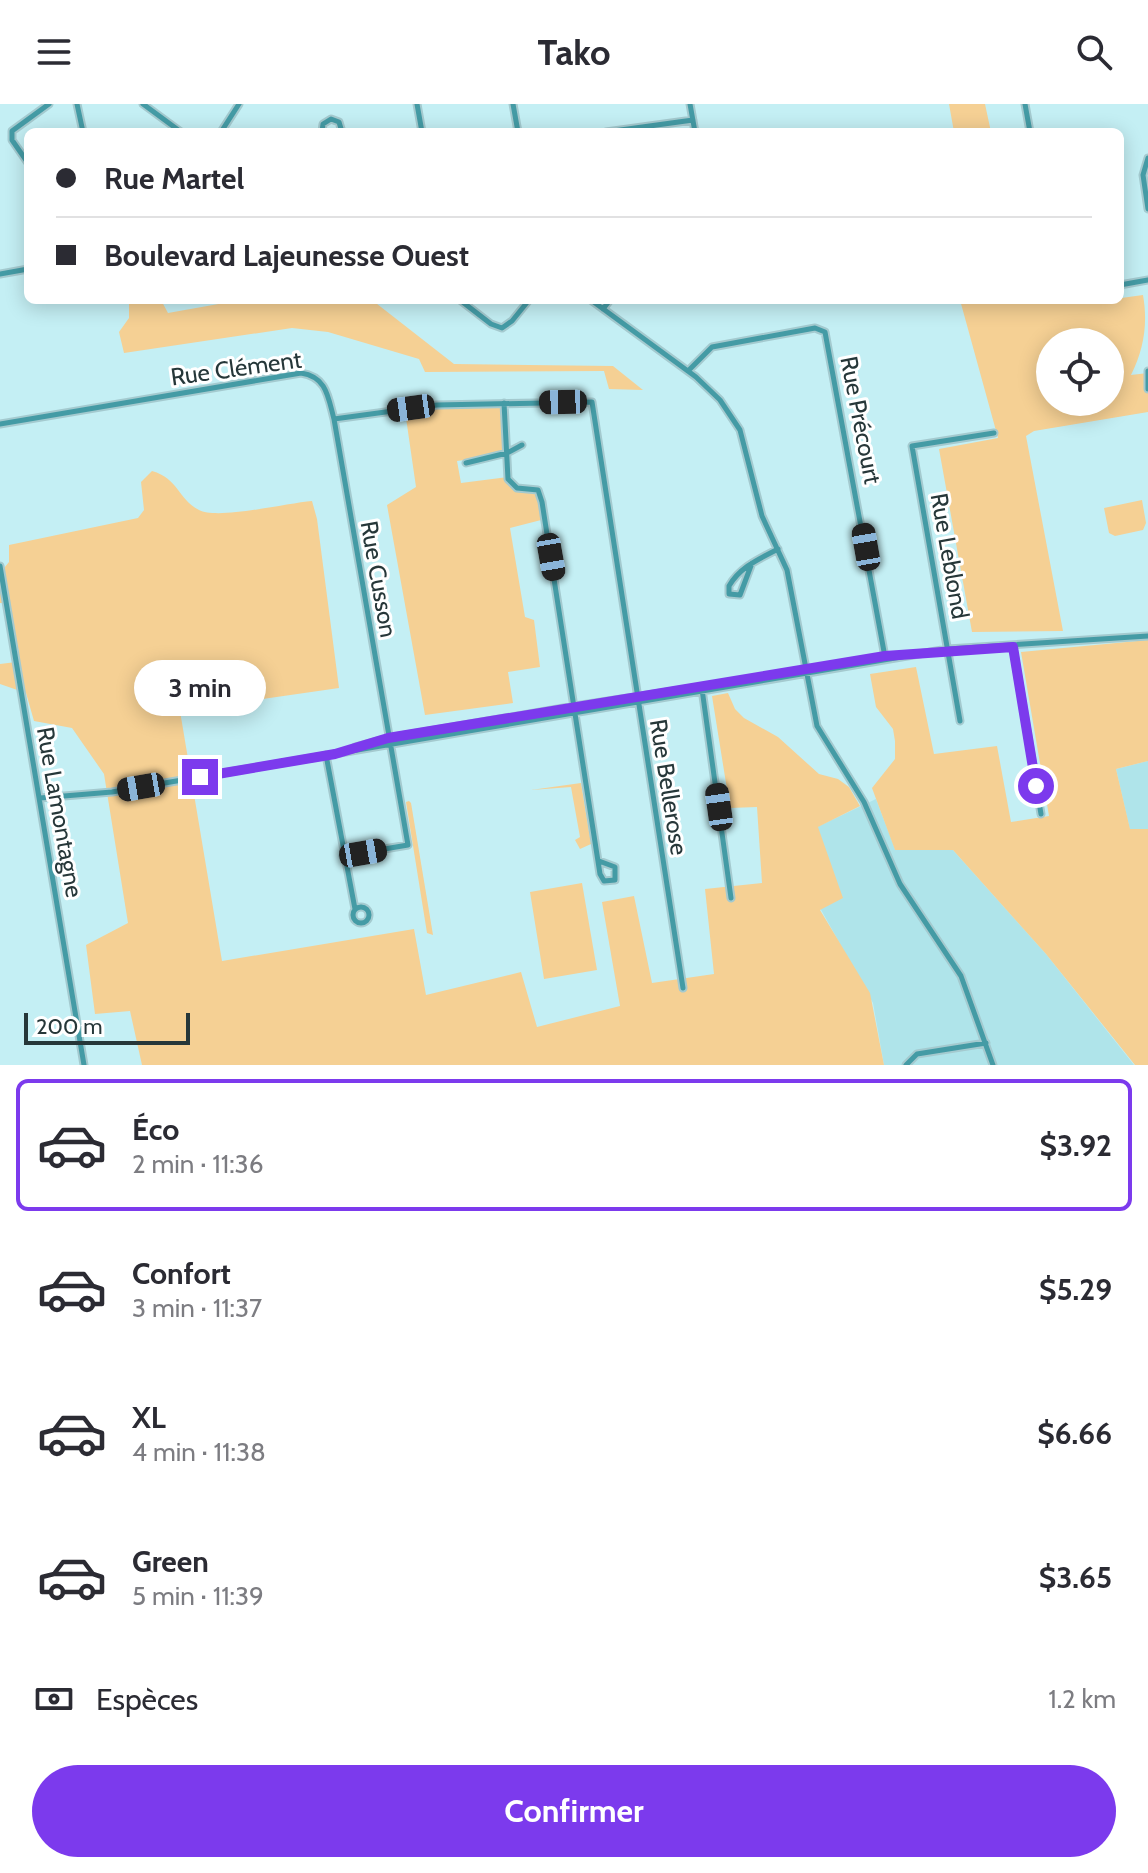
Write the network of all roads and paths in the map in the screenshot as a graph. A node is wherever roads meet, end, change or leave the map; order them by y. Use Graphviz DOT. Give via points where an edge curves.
graph roads {
  1 [pos="49,104"];
  2 [pos="77,104"];
  3 [pos="143,104"];
  4 [pos="239,104"];
  5 [pos="417,104"];
  6 [pos="513,104"];
  7 [pos="690,104"];
  8 [pos="1025,104"];
  9 [pos="693,120"];
  10 [pos="82,128"];
  11 [pos="176,128"];
  12 [pos="224,128"];
  13 [pos="322,128"];
  14 [pos="341,128"];
  15 [pos="421,128"];
  16 [pos="517,128"];
  17 [pos="635,128"];
  18 [pos="694,128"];
  19 [pos="1029,128"];
  20 [pos="24,157"];
  21 [pos="1148,158"];
  22 [pos="1148,209"];
  23 [pos="24,270"];
  24 [pos="0,274"];
  25 [pos="1148,280"];
  26 [pos="1124,284"];
  27 [pos="465,304"];
  28 [pos="526,304"];
  29 [pos="596,304"];
  30 [pos="607,304"];
  31 [pos="603,309"];
  32 [pos="688,371"];
  33 [pos="1148,371"];
  34 [pos="1148,389"];
  35 [pos="504,403"];
  36 [pos="334,419"];
  37 [pos="0,424"];
  38 [pos="994,433"];
  39 [pos="522,445"];
  40 [pos="506,453"];
  41 [pos="466,463"];
  42 [pos="778,549"];
  43 [pos="752,563"];
  44 [pos="0,566"];
  45 [pos="1148,636"];
  46 [pos="1013,647"];
  47 [pos="948,649"];
  48 [pos="886,659"];
  49 [pos="806,672"];
  50 [pos="702,688"];
  51 [pos="637,699"];
  52 [pos="575,706"];
  53 [pos="575,714"];
  54 [pos="960,721"];
  55 [pos="389,741"];
  56 [pos="326,755"];
  57 [pos="40,798"];
  58 [pos="1041,814"];
  59 [pos="343,856"];
  60 [pos="599,861"];
  61 [pos="731,898"];
  62 [pos="355,909"];
  63 [pos="683,988"];
  64 [pos="986,1043"];
  65 [pos="84,1065"];
  66 [pos="906,1065"];
  67 [pos="993,1065"];
  1 -- 20 [label="street" via="12,131"];
  2 -- 10 [label="street"];
  3 -- 11 [label="street"];
  4 -- 12 [label="street"];
  5 -- 15 [label="street"];
  6 -- 16 [label="street"];
  7 -- 9 [label="street"];
  8 -- 19 [label="street"];
  9 -- 17 [label="street"];
  9 -- 18 [label="street"];
  13 -- 14 [label="street" via="331,119"];
  21 -- 22 [label="street" via="1143,175"];
  23 -- 24 [label="street"];
  25 -- 26 [label="street"];
  27 -- 28 [label="street" via="502,328"];
  29 -- 31 [label="street"];
  30 -- 31 [label="street"];
  31 -- 32 [label="street"];
  32 -- 42 [label="street" via="720,400 740,430 762,516"];
  32 -- 48 [label="street, Rue Précourt" via="712,347 822,329"];
  33 -- 34 [label="street"];
  35 -- 36 [label="street" via="437,405"];
  35 -- 40 [label="street"];
  35 -- 51 [label="street, Rue Bellerose" via="592,402"];
  36 -- 37 [label="street, Rue Clément" via="324,384 301,373"];
  36 -- 55 [label="street, Rue Cusson"];
  38 -- 47 [label="street, Rue Leblond" via="912,446"];
  39 -- 40 [label="street"];
  40 -- 41 [label="street"];
  40 -- 52 [label="street" via="508,479 517,488 538,490 542,502"];
  42 -- 43 [label="street"];
  42 -- 49 [label="street"];
  43 -- 43 [label="street" via="729,584 731,595 740,595"];
  44 -- 57 [label="street, Rue Lamontagne"];
  45 -- 46 [label="street"];
  46 -- 47 [label="street"];
  46 -- 58 [label="street"];
  47 -- 48 [label="street"];
  47 -- 54 [label="street, Rue Leblond"];
  48 -- 49 [label="street"];
  49 -- 50 [label="street"];
  49 -- 64 [label="street" via="819,733 859,792 900,884 961,976"];
  50 -- 51 [label="street"];
  50 -- 61 [label="street"];
  51 -- 52 [label="street"];
  51 -- 53 [label="street"];
  51 -- 63 [label="street, Rue Bellerose"];
  52 -- 53 [label="street"];
  52 -- 55 [label="street"];
  53 -- 55 [label="street"];
  53 -- 60 [label="street"];
  55 -- 56 [label="street"];
  55 -- 59 [label="street, Rue Cusson" via="408,845"];
  56 -- 57 [label="street" via="112,792"];
  56 -- 59 [label="street"];
  57 -- 65 [label="street, Rue Lamontagne"];
  59 -- 62 [label="street"];
  60 -- 60 [label="street" via="602,880 613,882 616,870"];
  64 -- 66 [label="street" via="917,1054"];
  64 -- 67 [label="street"];
}
